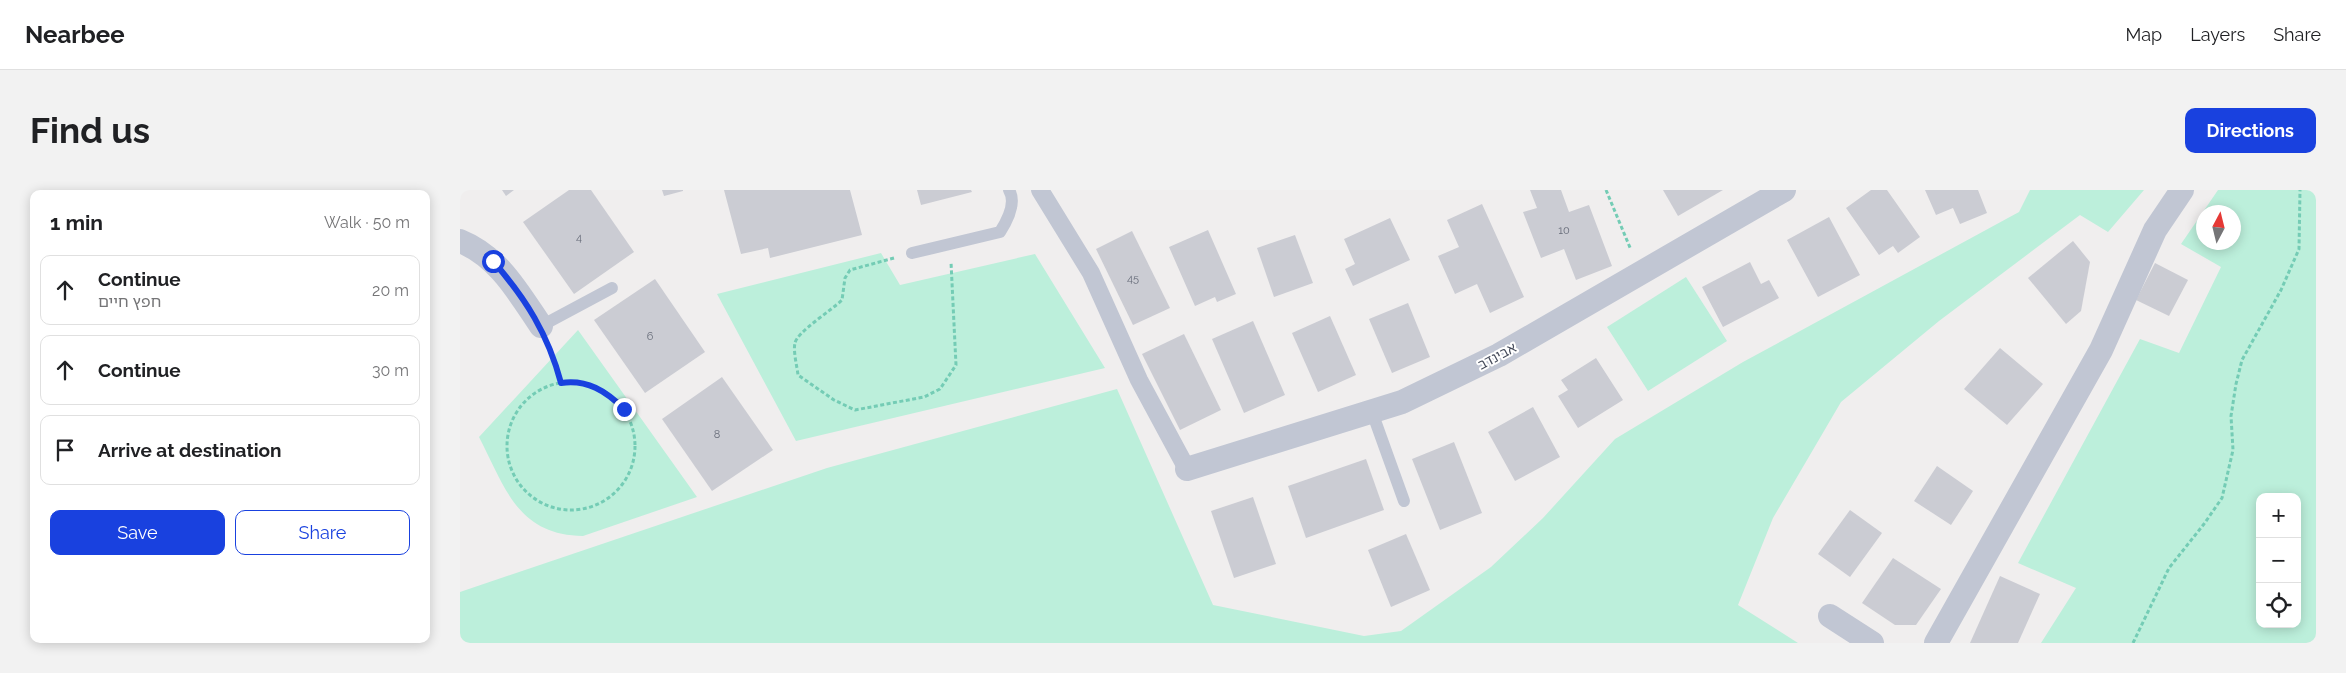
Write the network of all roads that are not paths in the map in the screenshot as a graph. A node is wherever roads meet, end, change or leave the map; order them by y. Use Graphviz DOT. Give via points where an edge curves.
graph roads {
  1 [pos="1009,190"];
  2 [pos="1040,190"];
  3 [pos="1784,190"];
  4 [pos="2182,190"];
  5 [pos="460,241"];
  6 [pos="912,253"];
  7 [pos="612,288"];
  8 [pos="541,326"];
  9 [pos="1372,412"];
  10 [pos="1187,470"];
  11 [pos="1404,501"];
  12 [pos="1830,616"];
  13 [pos="1872,643"];
  14 [pos="1936,643"];
  1 -- 6 [label="lane" via="1010,216 1000,232"];
  2 -- 10 [label="street" via="1091,274 1139,380"];
  3 -- 9 [label="street, אבינדב" via="1499,355 1402,402"];
  4 -- 14 [label="street" via="2155,230 2101,350"];
  5 -- 8 [label="street" via="477,248 493,261"];
  7 -- 8 [label="lane"];
  9 -- 10 [label="street, אבינדב"];
  9 -- 11 [label="lane"];
  12 -- 13 [label="street"];
}
